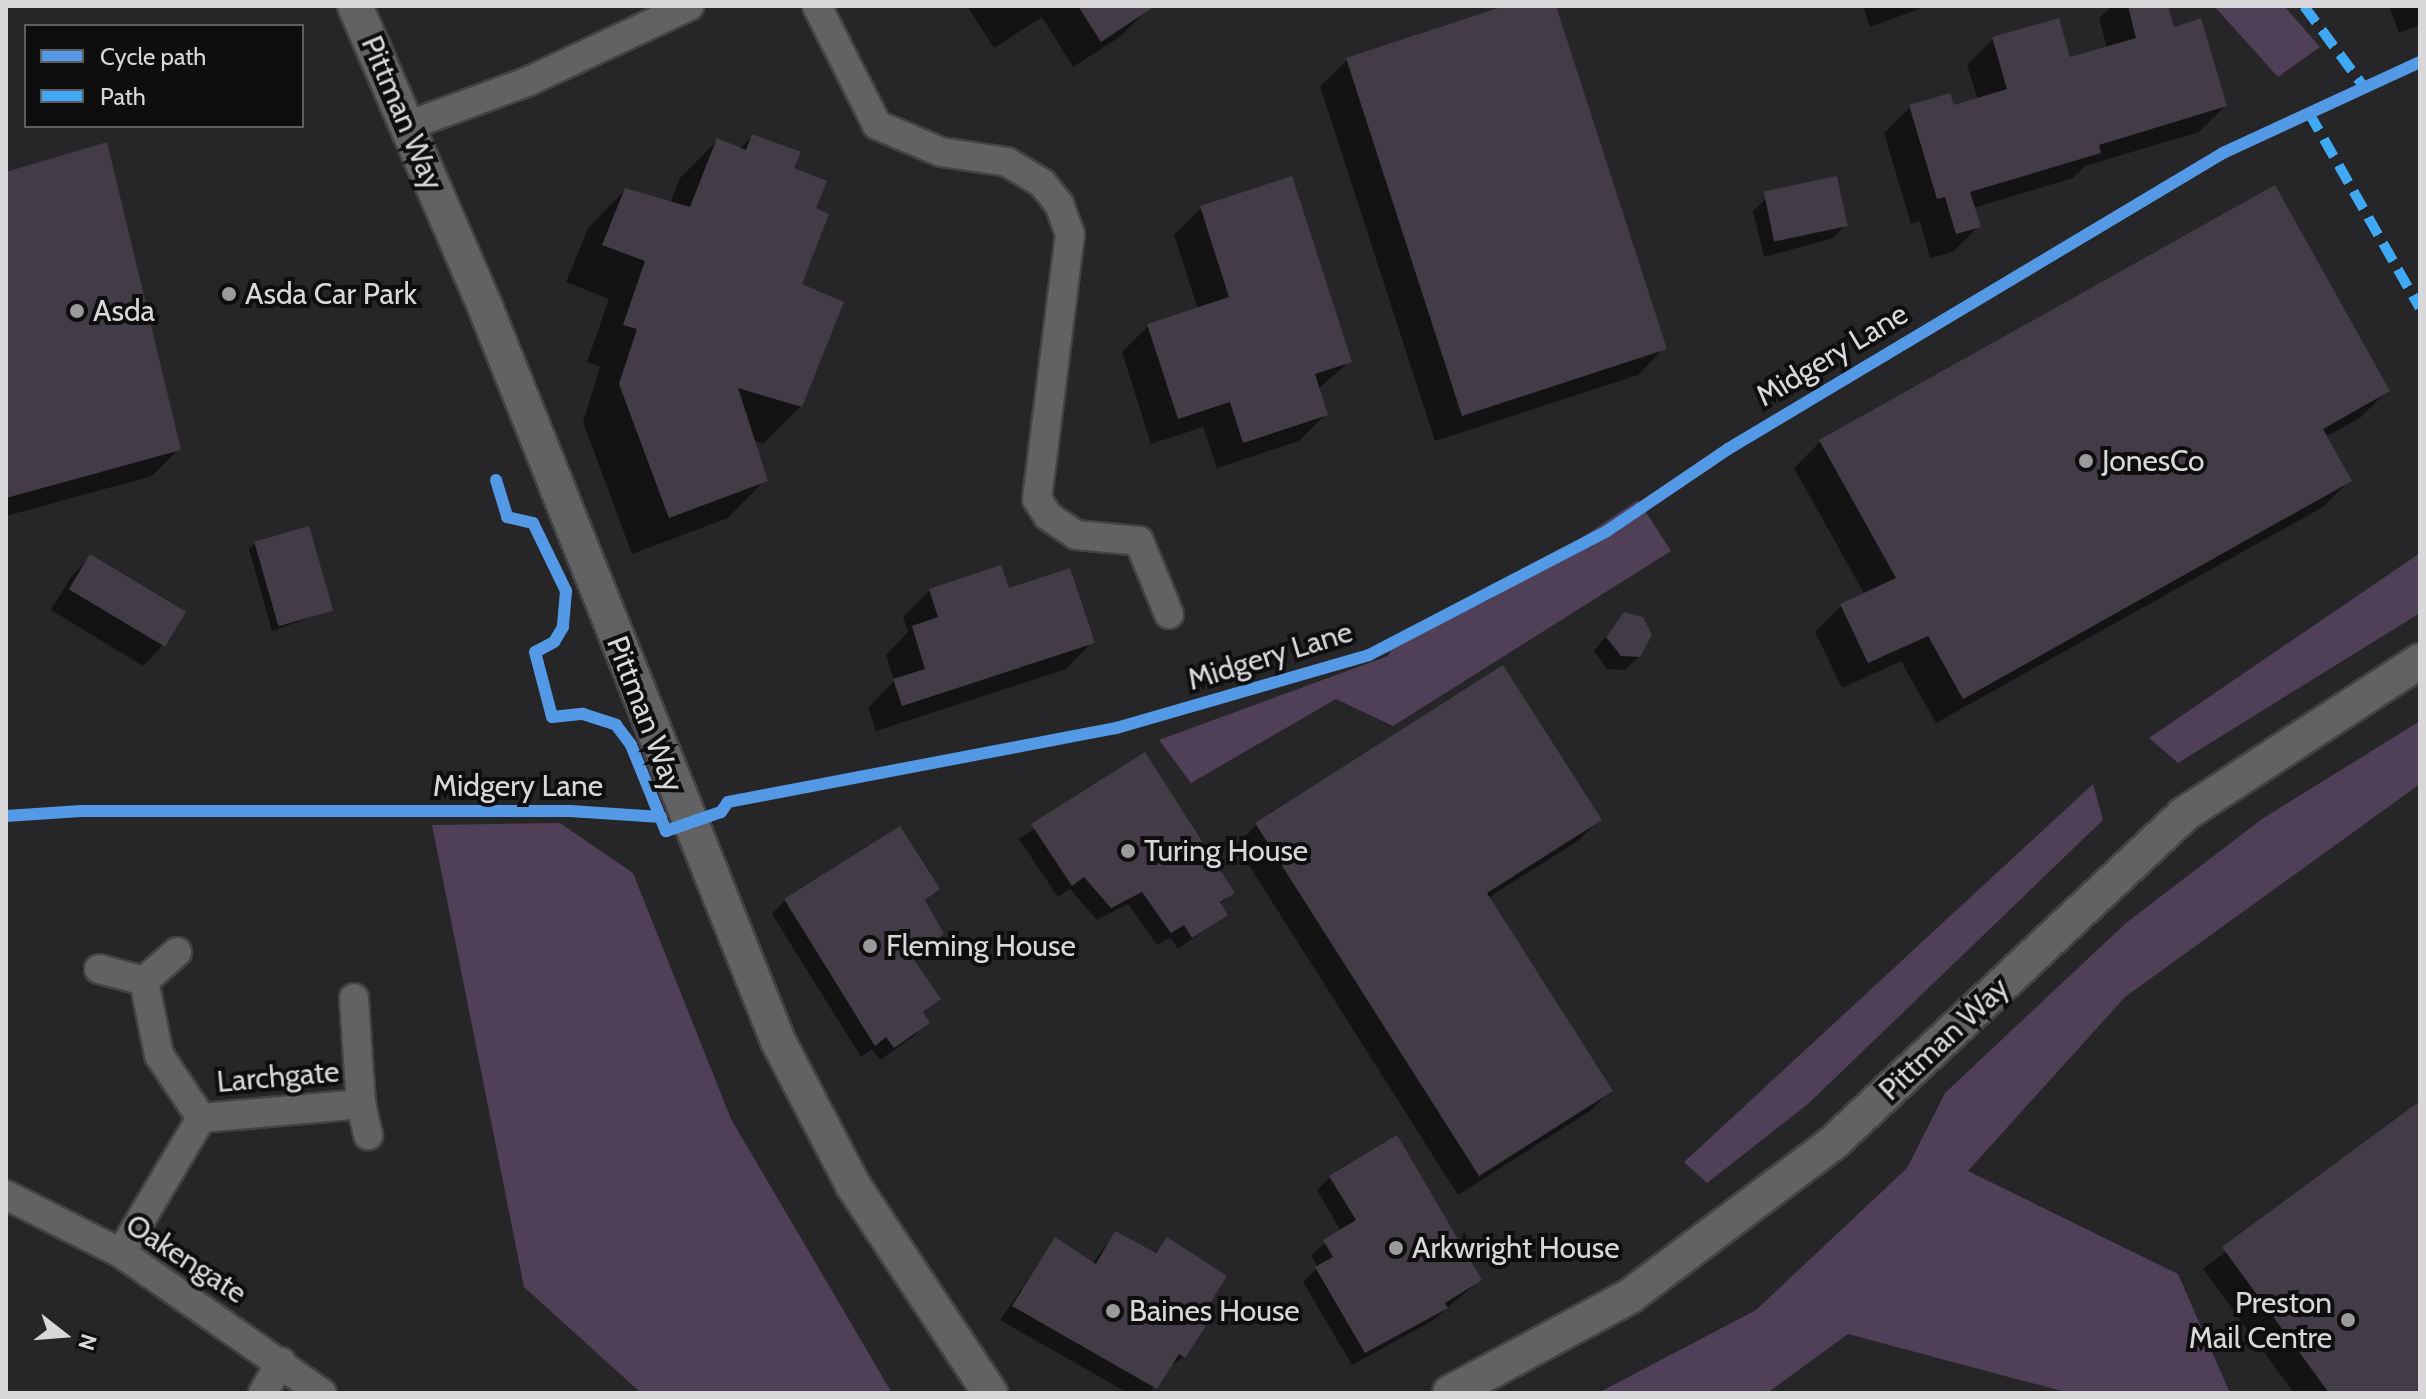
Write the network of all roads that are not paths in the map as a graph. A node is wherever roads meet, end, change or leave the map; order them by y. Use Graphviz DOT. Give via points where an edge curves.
graph roads {
  1 [pos="355,6"];
  2 [pos="689,6"];
  3 [pos="817,6"];
  4 [pos="407,126"];
  5 [pos="1169,614"];
  6 [pos="2420,661"];
  7 [pos="177,952"];
  8 [pos="99,969"];
  9 [pos="144,981"];
  10 [pos="354,998"];
  11 [pos="361,1104"];
  12 [pos="201,1118"];
  13 [pos="368,1135"];
  14 [pos="6,1195"];
  15 [pos="121,1253"];
  16 [pos="281,1362"];
  17 [pos="263,1393"];
  18 [pos="322,1393"];
  19 [pos="990,1393"];
  20 [pos="1450,1393"];
  1 -- 4 [label="street, Pittman Way"];
  2 -- 4 [label="street" via="529,81"];
  3 -- 5 [label="street" via="877,125 941,152 1007,162 1042,183 1059,204 1070,234 1037,499 1048,516 1076,535 1139,541"];
  4 -- 19 [label="street, Pittman Way" via="492,323 778,1041 853,1185"];
  6 -- 20 [label="street, Pittman Way" via="2183,815 1833,1143 1757,1201 1630,1296"];
  7 -- 9 [label="street"];
  8 -- 9 [label="street"];
  9 -- 12 [label="street, Larchgate" via="159,1055"];
  10 -- 11 [label="street, Larchgate"];
  11 -- 12 [label="street, Larchgate"];
  11 -- 13 [label="street, Larchgate"];
  12 -- 15 [label="street, Larchgate"];
  14 -- 15 [label="street, Oakengate"];
  15 -- 16 [label="street, Oakengate"];
  16 -- 17 [label="street"];
  16 -- 18 [label="street, Oakengate"];
}
